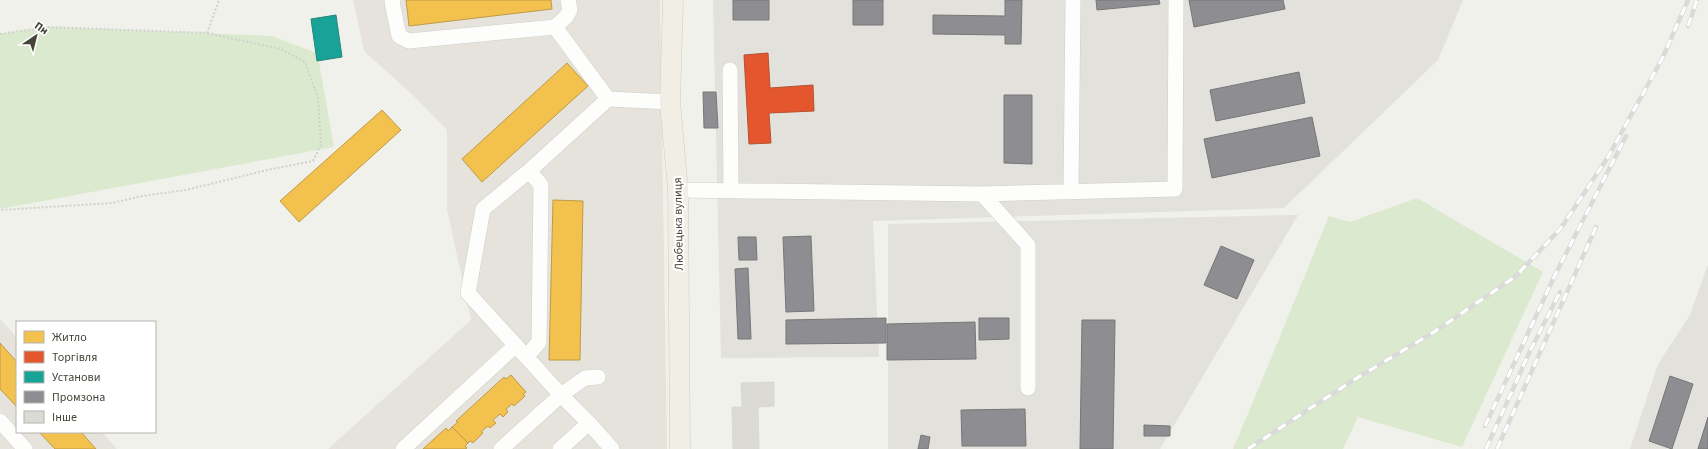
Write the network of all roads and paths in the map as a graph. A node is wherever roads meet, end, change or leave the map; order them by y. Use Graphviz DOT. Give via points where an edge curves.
graph roads {
  1 [pos="219,0"];
  2 [pos="393,0"];
  3 [pos="568,0"];
  4 [pos="672,0"];
  5 [pos="1073,0"];
  6 [pos="1176,0"];
  7 [pos="555,27"];
  8 [pos="207,33"];
  9 [pos="0,34"];
  10 [pos="730,70"];
  11 [pos="608,99"];
  12 [pos="670,102"];
  13 [pos="529,171"];
  14 [pos="678,190"];
  15 [pos="731,191"];
  16 [pos="1071,192"];
  17 [pos="982,194"];
  18 [pos="0,210"];
  19 [pos="516,345"];
  20 [pos="527,356"];
  21 [pos="598,377"];
  22 [pos="1028,388"];
  23 [pos="561,395"];
  24 [pos="0,421"];
  25 [pos="589,423"];
  26 [pos="25,449"];
  27 [pos="402,449"];
  28 [pos="501,449"];
  29 [pos="560,449"];
  30 [pos="612,449"];
  31 [pos="680,449"];
  1 -- 8 [label="path"];
  2 -- 7 [label="street" via="399,36 409,41"];
  3 -- 7 [label="street" via="570,10"];
  4 -- 12 [label="main road, Любецька вулиця"];
  5 -- 16 [label="street"];
  6 -- 16 [label="street" via="1175,190"];
  7 -- 11 [label="street"];
  8 -- 9 [label="path" via="48,27"];
  8 -- 18 [label="path" via="281,49 305,62 318,98 321,145 313,161 186,190 112,203"];
  10 -- 15 [label="street"];
  11 -- 12 [label="street"];
  11 -- 13 [label="street"];
  12 -- 14 [label="main road, Любецька вулиця"];
  13 -- 19 [label="street" via="483,209 468,293"];
  13 -- 20 [label="street" via="541,185 539,342"];
  14 -- 15 [label="street"];
  14 -- 31 [label="main road, Любецька вулиця"];
  15 -- 17 [label="street"];
  16 -- 17 [label="street"];
  17 -- 22 [label="street" via="1028,245"];
  19 -- 20 [label="street"];
  19 -- 27 [label="street"];
  20 -- 23 [label="street"];
  21 -- 23 [label="street" via="585,378"];
  23 -- 25 [label="street"];
  23 -- 28 [label="street"];
  24 -- 26 [label="street"];
  25 -- 29 [label="street"];
  25 -- 30 [label="street"];
}
